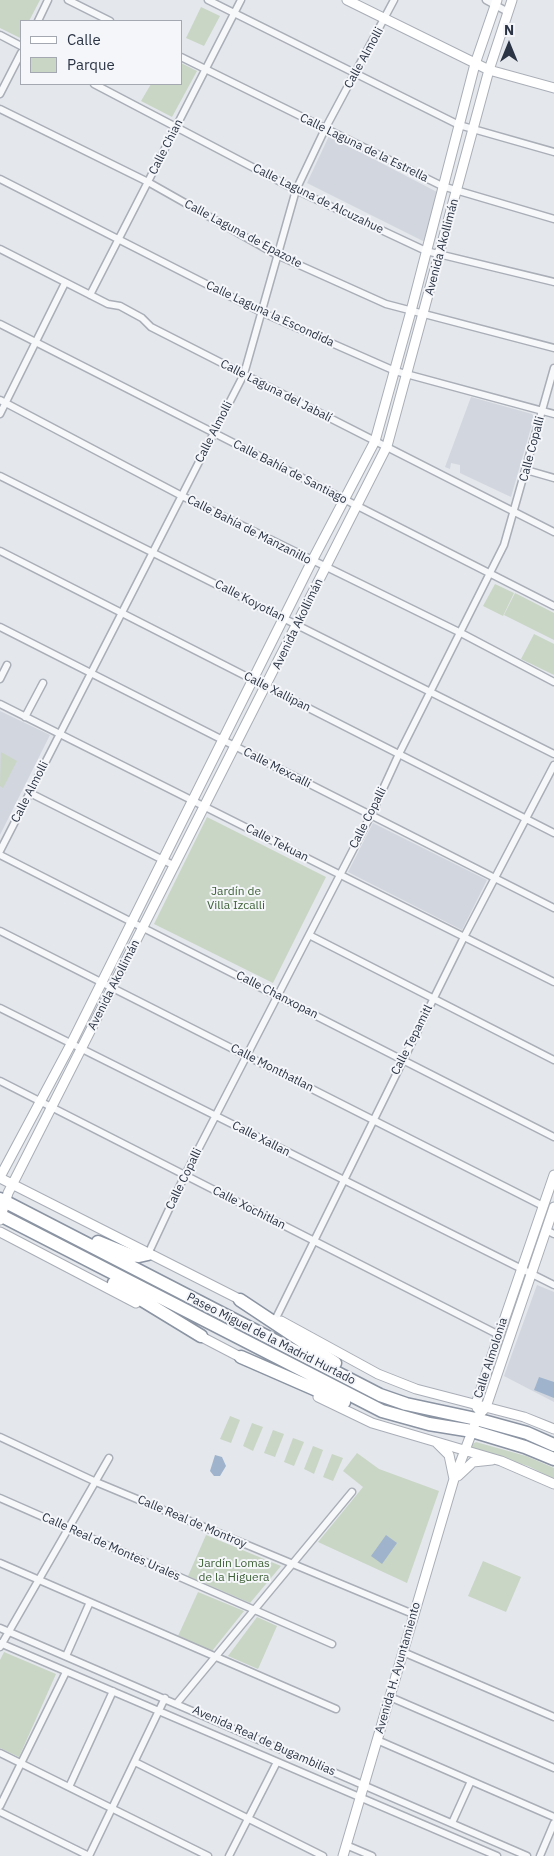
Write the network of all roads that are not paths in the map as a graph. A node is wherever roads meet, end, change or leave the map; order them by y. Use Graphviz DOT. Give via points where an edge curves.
graph roads {
  1 [pos="48,0"];
  2 [pos="68,0"];
  3 [pos="208,0"];
  4 [pos="241,0"];
  5 [pos="347,0"];
  6 [pos="394,0"];
  7 [pos="486,0"];
  8 [pos="512,0"];
  9 [pos="496,2"];
  10 [pos="508,12"];
  11 [pos="234,13"];
  12 [pos="385,19"];
  13 [pos="38,20"];
  14 [pos="108,20"];
  15 [pos="0,35"];
  16 [pos="20,45"];
  17 [pos="20,55"];
  18 [pos="182,57"];
  19 [pos="475,64"];
  20 [pos="206,69"];
  21 [pos="489,70"];
  22 [pos="355,73"];
  23 [pos="96,85"];
  24 [pos="554,88"];
  25 [pos="0,94"];
  26 [pos="0,109"];
  27 [pos="459,125"];
  28 [pos="176,126"];
  29 [pos="325,129"];
  30 [pos="474,130"];
  31 [pos="554,152"];
  32 [pos="0,179"];
  33 [pos="148,182"];
  34 [pos="442,186"];
  35 [pos="296,190"];
  36 [pos="457,190"];
  37 [pos="554,219"];
  38 [pos="118,240"];
  39 [pos="0,249"];
  40 [pos="426,251"];
  41 [pos="440,254"];
  42 [pos="277,255"];
  43 [pos="554,282"];
  44 [pos="66,283"];
  45 [pos="90,295"];
  46 [pos="261,312"];
  47 [pos="412,312"];
  48 [pos="423,315"];
  49 [pos="0,324"];
  50 [pos="36,342"];
  51 [pos="554,348"];
  52 [pos="554,368"];
  53 [pos="395,371"];
  54 [pos="244,374"];
  55 [pos="408,375"];
  56 [pos="3,402"];
  57 [pos="543,411"];
  58 [pos="0,414"];
  59 [pos="554,414"];
  60 [pos="214,433"];
  61 [pos="374,441"];
  62 [pos="387,446"];
  63 [pos="526,470"];
  64 [pos="0,476"];
  65 [pos="554,478"];
  66 [pos="182,496"];
  67 [pos="345,500"];
  68 [pos="357,506"];
  69 [pos="515,512"];
  70 [pos="554,532"];
  71 [pos="0,551"];
  72 [pos="152,553"];
  73 [pos="312,561"];
  74 [pos="325,568"];
  75 [pos="491,572"];
  76 [pos="554,606"];
  77 [pos="122,613"];
  78 [pos="284,618"];
  79 [pos="298,625"];
  80 [pos="0,627"];
  81 [pos="461,633"];
  82 [pos="7,666"];
  83 [pos="91,673"];
  84 [pos="0,679"];
  85 [pos="254,680"];
  86 [pos="554,682"];
  87 [pos="43,683"];
  88 [pos="266,687"];
  89 [pos="431,692"];
  90 [pos="0,704"];
  91 [pos="26,717"];
  92 [pos="60,734"];
  93 [pos="223,740"];
  94 [pos="236,747"];
  95 [pos="399,754"];
  96 [pos="554,754"];
  97 [pos="554,765"];
  98 [pos="30,793"];
  99 [pos="192,801"];
  100 [pos="205,808"];
  101 [pos="371,815"];
  102 [pos="526,818"];
  103 [pos="554,833"];
  104 [pos="0,851"];
  105 [pos="0,855"];
  106 [pos="162,860"];
  107 [pos="175,866"];
  108 [pos="339,875"];
  109 [pos="495,878"];
  110 [pos="554,908"];
  111 [pos="132,922"];
  112 [pos="144,928"];
  113 [pos="0,931"];
  114 [pos="309,935"];
  115 [pos="464,937"];
  116 [pos="102,982"];
  117 [pos="554,982"];
  118 [pos="113,988"];
  119 [pos="278,995"];
  120 [pos="434,998"];
  121 [pos="0,1008"];
  122 [pos="71,1044"];
  123 [pos="82,1049"];
  124 [pos="247,1056"];
  125 [pos="402,1059"];
  126 [pos="554,1060"];
  127 [pos="0,1081"];
  128 [pos="40,1102"];
  129 [pos="52,1108"];
  130 [pos="216,1117"];
  131 [pos="372,1119"];
  132 [pos="554,1136"];
  133 [pos="554,1174"];
  134 [pos="185,1176"];
  135 [pos="0,1177"];
  136 [pos="343,1180"];
  137 [pos="12,1185"];
  138 [pos="2,1200"];
  139 [pos="543,1206"];
  140 [pos="554,1207"];
  141 [pos="0,1217"];
  142 [pos="45,1223"];
  143 [pos="0,1232"];
  144 [pos="550,1232"];
  145 [pos="40,1236"];
  146 [pos="314,1241"];
  147 [pos="148,1254"];
  148 [pos="521,1270"];
  149 [pos="531,1275"];
  150 [pos="554,1285"];
  151 [pos="240,1300"];
  152 [pos="276,1318"];
  153 [pos="499,1335"];
  154 [pos="201,1336"];
  155 [pos="241,1358"];
  156 [pos="380,1395"];
  157 [pos="476,1404"];
  158 [pos="486,1407"];
  159 [pos="382,1411"];
  160 [pos="477,1417"];
  161 [pos="554,1429"];
  162 [pos="472,1431"];
  163 [pos="0,1437"];
  164 [pos="434,1441"];
  165 [pos="554,1445"];
  166 [pos="465,1449"];
  167 [pos="109,1458"];
  168 [pos="554,1459"];
  169 [pos="501,1461"];
  170 [pos="454,1480"];
  171 [pos="96,1482"];
  172 [pos="554,1484"];
  173 [pos="352,1492"];
  174 [pos="0,1498"];
  175 [pos="68,1528"];
  176 [pos="0,1562"];
  177 [pos="292,1565"];
  178 [pos="39,1580"];
  179 [pos="90,1602"];
  180 [pos="254,1610"];
  181 [pos="413,1614"];
  182 [pos="0,1628"];
  183 [pos="8,1632"];
  184 [pos="332,1644"];
  185 [pos="0,1645"];
  186 [pos="403,1652"];
  187 [pos="66,1656"];
  188 [pos="216,1656"];
  189 [pos="66,1672"];
  190 [pos="113,1691"];
  191 [pos="390,1697"];
  192 [pos="165,1698"];
  193 [pos="177,1703"];
  194 [pos="336,1709"];
  195 [pos="159,1711"];
  196 [pos="554,1717"];
  197 [pos="377,1740"];
  198 [pos="0,1753"];
  199 [pos="135,1762"];
  200 [pos="277,1762"];
  201 [pos="21,1764"];
  202 [pos="554,1768"];
  203 [pos="471,1781"];
  204 [pos="364,1784"];
  205 [pos="69,1787"];
  206 [pos="360,1797"];
  207 [pos="0,1806"];
  208 [pos="112,1809"];
  209 [pos="0,1812"];
  210 [pos="554,1817"];
  211 [pos="248,1818"];
  212 [pos="452,1823"];
  213 [pos="554,1823"];
  214 [pos="346,1845"];
  215 [pos="89,1856"];
  216 [pos="208,1856"];
  217 [pos="229,1856"];
  218 [pos="323,1856"];
  219 [pos="343,1856"];
  220 [pos="372,1856"];
  221 [pos="497,1856"];
  222 [pos="527,1856"];
  223 [pos="540,1856"];
  1 -- 13 [label="street"];
  2 -- 14 [label="street"];
  3 -- 11 [label="street"];
  4 -- 11 [label="street, Calle Chian"];
  5 -- 12 [label="street"];
  6 -- 12 [label="street, Calle Almolli"];
  7 -- 9 [label="street"];
  8 -- 10 [label="street, Avenida Akollimán"];
  9 -- 10 [label="street"];
  9 -- 19 [label="street, Avenida Akollimán"];
  10 -- 21 [label="street, Avenida Akollimán"];
  11 -- 20 [label="street, Calle Chian"];
  11 -- 22 [label="street"];
  12 -- 19 [label="street"];
  12 -- 22 [label="street, Calle Almolli"];
  15 -- 16 [label="street"];
  17 -- 25 [label="street"];
  18 -- 20 [label="street, Calle Laguna de la Estrella"];
  19 -- 21 [label="street"];
  19 -- 27 [label="street, Avenida Akollimán"];
  20 -- 28 [label="street, Calle Chian"];
  20 -- 29 [label="street, Calle Laguna de la Estrella"];
  21 -- 24 [label="street"];
  21 -- 30 [label="street, Avenida Akollimán"];
  22 -- 27 [label="street"];
  22 -- 29 [label="street, Calle Almolli"];
  23 -- 28 [label="street, Calle Laguna de Alcuzahue"];
  26 -- 33 [label="street, Calle Laguna de Epazote"];
  27 -- 30 [label="street"];
  27 -- 34 [label="street, Avenida Akollimán"];
  28 -- 33 [label="street, Calle Chian"];
  28 -- 35 [label="street, Calle Laguna de Alcuzahue"];
  29 -- 34 [label="street, Calle Laguna de la Estrella"];
  29 -- 35 [label="street, Calle Almolli"];
  30 -- 31 [label="street"];
  30 -- 36 [label="street, Avenida Akollimán"];
  32 -- 38 [label="street, Calle Laguna la Escondida"];
  33 -- 38 [label="street, Calle Chian"];
  33 -- 42 [label="street, Calle Laguna de Epazote"];
  34 -- 36 [label="street, Calle Laguna de la Estrella"];
  34 -- 40 [label="street, Avenida Akollimán"];
  35 -- 40 [label="street, Calle Laguna de Alcuzahue"];
  35 -- 42 [label="street, Calle Almolli"];
  36 -- 37 [label="street, Calle Laguna de la Estrella"];
  36 -- 41 [label="street, Avenida Akollimán"];
  38 -- 45 [label="street, Calle Chian"];
  38 -- 46 [label="street, Calle Laguna la Escondida"];
  39 -- 44 [label="street, Calle Laguna del Jabalí"];
  40 -- 41 [label="street, Calle Laguna de Alcuzahue"];
  40 -- 47 [label="street, Avenida Akollimán"];
  41 -- 43 [label="street, Calle Laguna de Alcuzahue"];
  41 -- 48 [label="street, Avenida Akollimán"];
  42 -- 46 [label="street, Calle Almolli"];
  42 -- 47 [label="street, Calle Laguna de Epazote" via="386,304"];
  44 -- 45 [label="street, Calle Laguna del Jabalí"];
  44 -- 50 [label="street"];
  45 -- 54 [label="street, Calle Laguna del Jabalí" via="120,306 151,327"];
  46 -- 53 [label="street, Calle Laguna la Escondida"];
  46 -- 54 [label="street, Calle Almolli"];
  47 -- 48 [label="street, Calle Laguna de Epazote"];
  47 -- 53 [label="street, Avenida Akollimán"];
  48 -- 51 [label="street, Calle Laguna de Epazote"];
  48 -- 55 [label="street, Avenida Akollimán"];
  49 -- 50 [label="street, Calle Bahía de Santiago"];
  50 -- 56 [label="street"];
  50 -- 60 [label="street, Calle Bahía de Santiago"];
  52 -- 57 [label="street, Calle Copalli"];
  53 -- 55 [label="street, Calle Laguna la Escondida"];
  53 -- 61 [label="street, Avenida Akollimán"];
  54 -- 60 [label="street, Calle Almolli"];
  54 -- 61 [label="street, Calle Laguna del Jabalí"];
  55 -- 57 [label="street, Calle Laguna la Escondida"];
  55 -- 62 [label="street, Avenida Akollimán"];
  56 -- 58 [label="street"];
  56 -- 66 [label="street, Calle Bahía de Manzanillo"];
  57 -- 59 [label="street, Calle Laguna la Escondida"];
  57 -- 63 [label="street, Calle Copalli"];
  60 -- 66 [label="street, Calle Almolli"];
  60 -- 67 [label="street, Calle Bahía de Santiago"];
  61 -- 62 [label="street, Calle Laguna del Jabalí"];
  61 -- 67 [label="street, Avenida Akollimán"];
  62 -- 68 [label="street, Avenida Akollimán"];
  62 -- 69 [label="street, Calle Laguna del Jabalí"];
  63 -- 65 [label="street"];
  63 -- 69 [label="street, Calle Copalli"];
  64 -- 72 [label="street, Calle Koyotlan"];
  66 -- 72 [label="street, Calle Almolli"];
  66 -- 73 [label="street, Calle Bahía de Manzanillo"];
  67 -- 68 [label="street, Calle Bahía de Santiago"];
  67 -- 73 [label="street, Avenida Akollimán"];
  68 -- 74 [label="street, Avenida Akollimán"];
  68 -- 75 [label="street, Calle Bahía de Santiago"];
  69 -- 70 [label="street, Calle Laguna del Jabalí"];
  69 -- 75 [label="street, Calle Copalli"];
  71 -- 77 [label="street, Calle Xallipan"];
  72 -- 77 [label="street, Calle Almolli"];
  72 -- 78 [label="street, Calle Koyotlan"];
  73 -- 74 [label="street, Calle Bahía de Manzanillo"];
  73 -- 78 [label="street, Avenida Akollimán"];
  74 -- 79 [label="street, Avenida Akollimán"];
  74 -- 81 [label="street, Calle Bahía de Manzanillo"];
  75 -- 76 [label="street, Calle Bahía de Santiago"];
  75 -- 81 [label="street, Calle Copalli"];
  77 -- 83 [label="street, Calle Almolli"];
  77 -- 85 [label="street, Calle Xallipan"];
  78 -- 79 [label="street, Calle Koyotlan"];
  78 -- 85 [label="street, Avenida Akollimán"];
  79 -- 88 [label="street, Avenida Akollimán"];
  79 -- 89 [label="street, Calle Koyotlan"];
  80 -- 83 [label="street, Calle Mexcalli"];
  81 -- 86 [label="street, Calle Bahía de Manzanillo"];
  81 -- 89 [label="street, Calle Copalli"];
  82 -- 84 [label="street"];
  83 -- 92 [label="street, Calle Almolli"];
  83 -- 93 [label="street, Calle Mexcalli"];
  85 -- 88 [label="street, Calle Xallipan"];
  85 -- 93 [label="street, Avenida Akollimán"];
  87 -- 91 [label="street"];
  88 -- 94 [label="street, Avenida Akollimán"];
  88 -- 95 [label="street, Calle Xallipan"];
  89 -- 95 [label="street, Calle Copalli"];
  89 -- 96 [label="street, Calle Koyotlan"];
  90 -- 91 [label="street, Calle Tekuan"];
  91 -- 92 [label="street, Calle Tekuan"];
  92 -- 98 [label="street, Calle Almolli"];
  92 -- 99 [label="street, Calle Tekuan"];
  93 -- 94 [label="street, Calle Mexcalli"];
  93 -- 99 [label="street, Avenida Akollimán"];
  94 -- 100 [label="street, Avenida Akollimán"];
  94 -- 101 [label="street, Calle Mexcalli"];
  95 -- 101 [label="street, Calle Copalli"];
  95 -- 102 [label="street, Calle Xallipan"];
  97 -- 102 [label="street, Calle Tepamitl"];
  98 -- 104 [label="street, Calle Almolli"];
  98 -- 106 [label="street"];
  99 -- 100 [label="street, Calle Tekuan"];
  99 -- 106 [label="street, Avenida Akollimán"];
  100 -- 107 [label="street, Avenida Akollimán"];
  100 -- 108 [label="street, Calle Tekuan"];
  101 -- 108 [label="street, Calle Copalli"];
  101 -- 109 [label="street, Calle Mexcalli"];
  102 -- 103 [label="street, Calle Xallipan"];
  102 -- 109 [label="street, Calle Tepamitl"];
  105 -- 111 [label="street, Calle Chanxopan"];
  106 -- 107 [label="street"];
  106 -- 111 [label="street, Avenida Akollimán"];
  107 -- 112 [label="street, Avenida Akollimán"];
  108 -- 114 [label="street, Calle Copalli"];
  108 -- 115 [label="street, Calle Tekuan"];
  109 -- 110 [label="street, Calle Mexcalli"];
  109 -- 115 [label="street, Calle Tepamitl"];
  111 -- 112 [label="street, Calle Chanxopan"];
  111 -- 116 [label="street, Avenida Akollimán"];
  112 -- 118 [label="street, Avenida Akollimán"];
  112 -- 119 [label="street, Calle Chanxopan"];
  113 -- 116 [label="street, Calle Monthatlan"];
  114 -- 119 [label="street, Calle Copalli"];
  114 -- 120 [label="street"];
  115 -- 117 [label="street, Calle Tekuan"];
  115 -- 120 [label="street, Calle Tepamitl"];
  116 -- 118 [label="street, Calle Monthatlan"];
  116 -- 122 [label="street, Avenida Akollimán"];
  118 -- 123 [label="street, Avenida Akollimán"];
  118 -- 124 [label="street, Calle Monthatlan"];
  119 -- 124 [label="street, Calle Copalli"];
  119 -- 125 [label="street, Calle Chanxopan"];
  120 -- 125 [label="street, Calle Tepamitl"];
  120 -- 126 [label="street"];
  121 -- 122 [label="street, Calle Xallan"];
  122 -- 123 [label="street, Calle Xallan"];
  122 -- 128 [label="street, Avenida Akollimán"];
  123 -- 129 [label="street, Avenida Akollimán"];
  123 -- 130 [label="street, Calle Xallan"];
  124 -- 130 [label="street, Calle Copalli"];
  124 -- 131 [label="street, Calle Monthatlan"];
  125 -- 131 [label="street, Calle Tepamitl"];
  125 -- 132 [label="street, Calle Chanxopan"];
  127 -- 128 [label="street, Calle Xochitlan"];
  128 -- 129 [label="street, Calle Xochitlan"];
  128 -- 135 [label="street, Avenida Akollimán"];
  129 -- 134 [label="street, Calle Xochitlan"];
  129 -- 137 [label="street, Avenida Akollimán"];
  130 -- 134 [label="street, Calle Copalli"];
  130 -- 136 [label="street, Calle Xallan"];
  131 -- 136 [label="street, Calle Tepamitl"];
  131 -- 139 [label="street, Calle Monthatlan"];
  133 -- 139 [label="street, Calle Almolonia"];
  134 -- 146 [label="street, Calle Xochitlan"];
  134 -- 147 [label="street, Calle Copalli"];
  135 -- 137 [label="street"];
  136 -- 146 [label="street, Calle Tepamitl"];
  136 -- 148 [label="street, Calle Xallan"];
  137 -- 138 [label="street, Avenida Akollimán"];
  137 -- 147 [label="street"];
  138 -- 141 [label="street, Avenida Akollimán"];
  138 -- 142 [label="highway, Paseo Miguel de la Madrid Hurtado"];
  139 -- 148 [label="street, Calle Almolonia"];
  140 -- 144 [label="street, Calle Almolonia"];
  141 -- 145 [label="highway, Paseo Miguel de la Madrid Hurtado"];
  142 -- 147 [label="highway" via="60,1225 130,1254"];
  142 -- 156 [label="highway, Paseo Miguel de la Madrid Hurtado"];
  143 -- 154 [label="street"];
  144 -- 149 [label="street, Calle Almolonia"];
  145 -- 154 [label="highway" via="62,1253"];
  145 -- 159 [label="highway, Paseo Miguel de la Madrid Hurtado"];
  146 -- 152 [label="street, Calle Tepamitl"];
  146 -- 153 [label="street, Calle Xochitlan"];
  147 -- 151 [label="street"];
  148 -- 149 [label="street, Calle Xallan"];
  148 -- 153 [label="street, Calle Almolonia"];
  149 -- 150 [label="street"];
  149 -- 158 [label="street, Calle Almolonia"];
  151 -- 152 [label="street"];
  151 -- 156 [label="highway"];
  152 -- 157 [label="street" via="378,1374 416,1389"];
  153 -- 157 [label="street, Calle Almolonia"];
  154 -- 155 [label="street"];
  155 -- 159 [label="highway" via="291,1377 360,1410"];
  155 -- 164 [label="street" via="372,1423"];
  156 -- 160 [label="highway, Paseo Miguel de la Madrid Hurtado" via="406,1404"];
  157 -- 158 [label="street"];
  157 -- 160 [label="street, Calle Almolonia"];
  158 -- 160 [label="street, Calle Almolonia"];
  158 -- 161 [label="street"];
  159 -- 162 [label="highway, Paseo Miguel de la Madrid Hurtado"];
  160 -- 162 [label="street, Avenida H. Ayuntamiento"];
  160 -- 165 [label="highway, Paseo Miguel de la Madrid Hurtado"];
  162 -- 166 [label="street, Avenida H. Ayuntamiento"];
  162 -- 168 [label="highway, Paseo Miguel de la Madrid Hurtado"];
  163 -- 171 [label="street, Calle Real de Montroy"];
  164 -- 166 [label="street"];
  164 -- 170 [label="street" via="449,1455"];
  166 -- 169 [label="street"];
  166 -- 170 [label="street, Avenida H. Ayuntamiento"];
  167 -- 171 [label="street"];
  169 -- 170 [label="street" via="473,1462"];
  169 -- 172 [label="street"];
  170 -- 181 [label="street, Avenida H. Ayuntamiento"];
  171 -- 175 [label="street"];
  171 -- 177 [label="street, Calle Real de Montroy"];
  173 -- 177 [label="street"];
  174 -- 175 [label="street, Calle Real de Montes Urales"];
  175 -- 178 [label="street"];
  175 -- 180 [label="street, Calle Real de Montes Urales"];
  176 -- 178 [label="street"];
  177 -- 180 [label="street"];
  177 -- 181 [label="street, Calle Real de Montroy"];
  178 -- 179 [label="street"];
  178 -- 183 [label="street"];
  179 -- 187 [label="street"];
  179 -- 188 [label="street"];
  180 -- 184 [label="street, Calle Real de Montes Urales"];
  180 -- 188 [label="street"];
  181 -- 186 [label="street, Avenida H. Ayuntamiento"];
  182 -- 183 [label="street, Avenida Real de Bugambilias"];
  183 -- 185 [label="street"];
  183 -- 187 [label="street, Avenida Real de Bugambilias"];
  185 -- 189 [label="street, Avenida Real de Bugambilias"];
  186 -- 191 [label="street, Avenida H. Ayuntamiento"];
  186 -- 196 [label="street"];
  187 -- 192 [label="street, Avenida Real de Bugambilias"];
  188 -- 193 [label="street"];
  188 -- 194 [label="street"];
  189 -- 190 [label="street, Avenida Real de Bugambilias"];
  189 -- 201 [label="street"];
  190 -- 195 [label="street, Avenida Real de Bugambilias"];
  190 -- 205 [label="street"];
  191 -- 197 [label="street, Avenida H. Ayuntamiento"];
  191 -- 202 [label="street"];
  192 -- 193 [label="street, Avenida Real de Bugambilias"];
  192 -- 195 [label="street"];
  193 -- 204 [label="street, Avenida Real de Bugambilias"];
  195 -- 199 [label="street"];
  195 -- 200 [label="street, Avenida Real de Bugambilias"];
  197 -- 203 [label="street"];
  197 -- 204 [label="street, Avenida H. Ayuntamiento"];
  198 -- 201 [label="street"];
  199 -- 208 [label="street"];
  199 -- 211 [label="street"];
  200 -- 206 [label="street, Avenida Real de Bugambilias"];
  200 -- 211 [label="street"];
  201 -- 205 [label="street"];
  201 -- 207 [label="street"];
  203 -- 210 [label="street"];
  203 -- 212 [label="street"];
  204 -- 206 [label="street, Avenida H. Ayuntamiento"];
  204 -- 212 [label="street, Avenida Real de Bugambilias"];
  205 -- 208 [label="street"];
  206 -- 214 [label="street, Avenida H. Ayuntamiento"];
  206 -- 221 [label="street, Avenida Real de Bugambilias"];
  208 -- 215 [label="street"];
  208 -- 216 [label="street"];
  209 -- 215 [label="street"];
  211 -- 217 [label="street"];
  211 -- 218 [label="street"];
  212 -- 222 [label="street, Avenida Real de Bugambilias"];
  213 -- 223 [label="street"];
  214 -- 219 [label="street, Avenida H. Ayuntamiento"];
  214 -- 220 [label="street"];
}
